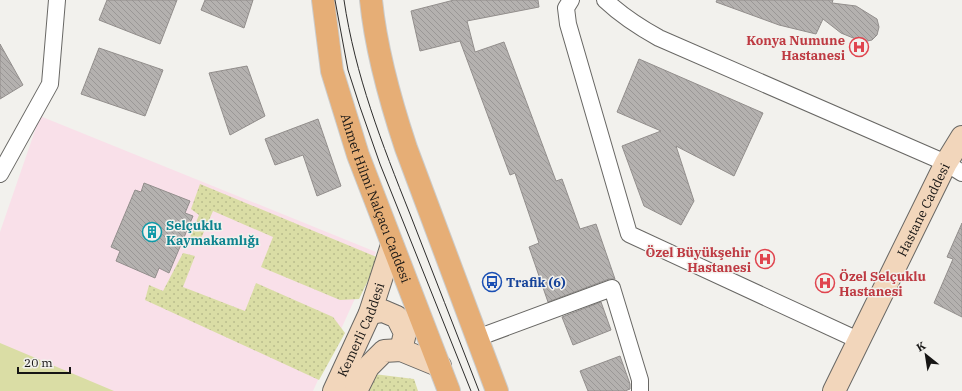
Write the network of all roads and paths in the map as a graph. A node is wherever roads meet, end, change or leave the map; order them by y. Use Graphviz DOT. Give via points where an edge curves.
graph roads {
  1 [pos="57,0"];
  2 [pos="323,0"];
  3 [pos="371,0"];
  4 [pos="571,0"];
  5 [pos="605,0"];
  6 [pos="962,137"];
  7 [pos="954,168"];
  8 [pos="0,174"];
  9 [pos="392,246"];
  10 [pos="370,313"];
  11 [pos="477,338"];
  12 [pos="858,340"];
  13 [pos="401,350"];
  14 [pos="440,366"];
  15 [pos="334,391"];
  16 [pos="356,391"];
  17 [pos="449,391"];
  18 [pos="497,391"];
  19 [pos="640,391"];
  20 [pos="834,391"];
  1 -- 8 [label="street" via="50,84"];
  2 -- 9 [label="main road, Ahmet Hilmi Nalçacı Caddesi" via="332,71 358,155"];
  3 -- 11 [label="main road" via="394,112"];
  4 -- 12 [label="street" via="566,8 568,24 629,234"];
  5 -- 7 [label="street" via="622,16 659,38"];
  6 -- 7 [label="street, Hastane Caddesi"];
  7 -- 12 [label="street, Hastane Caddesi"];
  9 -- 10 [label="street, Kemerli Caddesi"];
  9 -- 14 [label="main road, Ahmet Hilmi Nalçacı Caddesi"];
  10 -- 13 [label="street" via="383,311 397,318 405,333"];
  10 -- 15 [label="street, Kemerli Caddesi"];
  11 -- 18 [label="main road"];
  11 -- 19 [label="street" via="612,288 640,380"];
  12 -- 20 [label="street, Hastane Caddesi"];
  13 -- 14 [label="street"];
  13 -- 16 [label="street, Kemerli Caddesi" via="384,351 368,367"];
  14 -- 17 [label="main road, Ahmet Hilmi Nalçacı Caddesi"];
}
